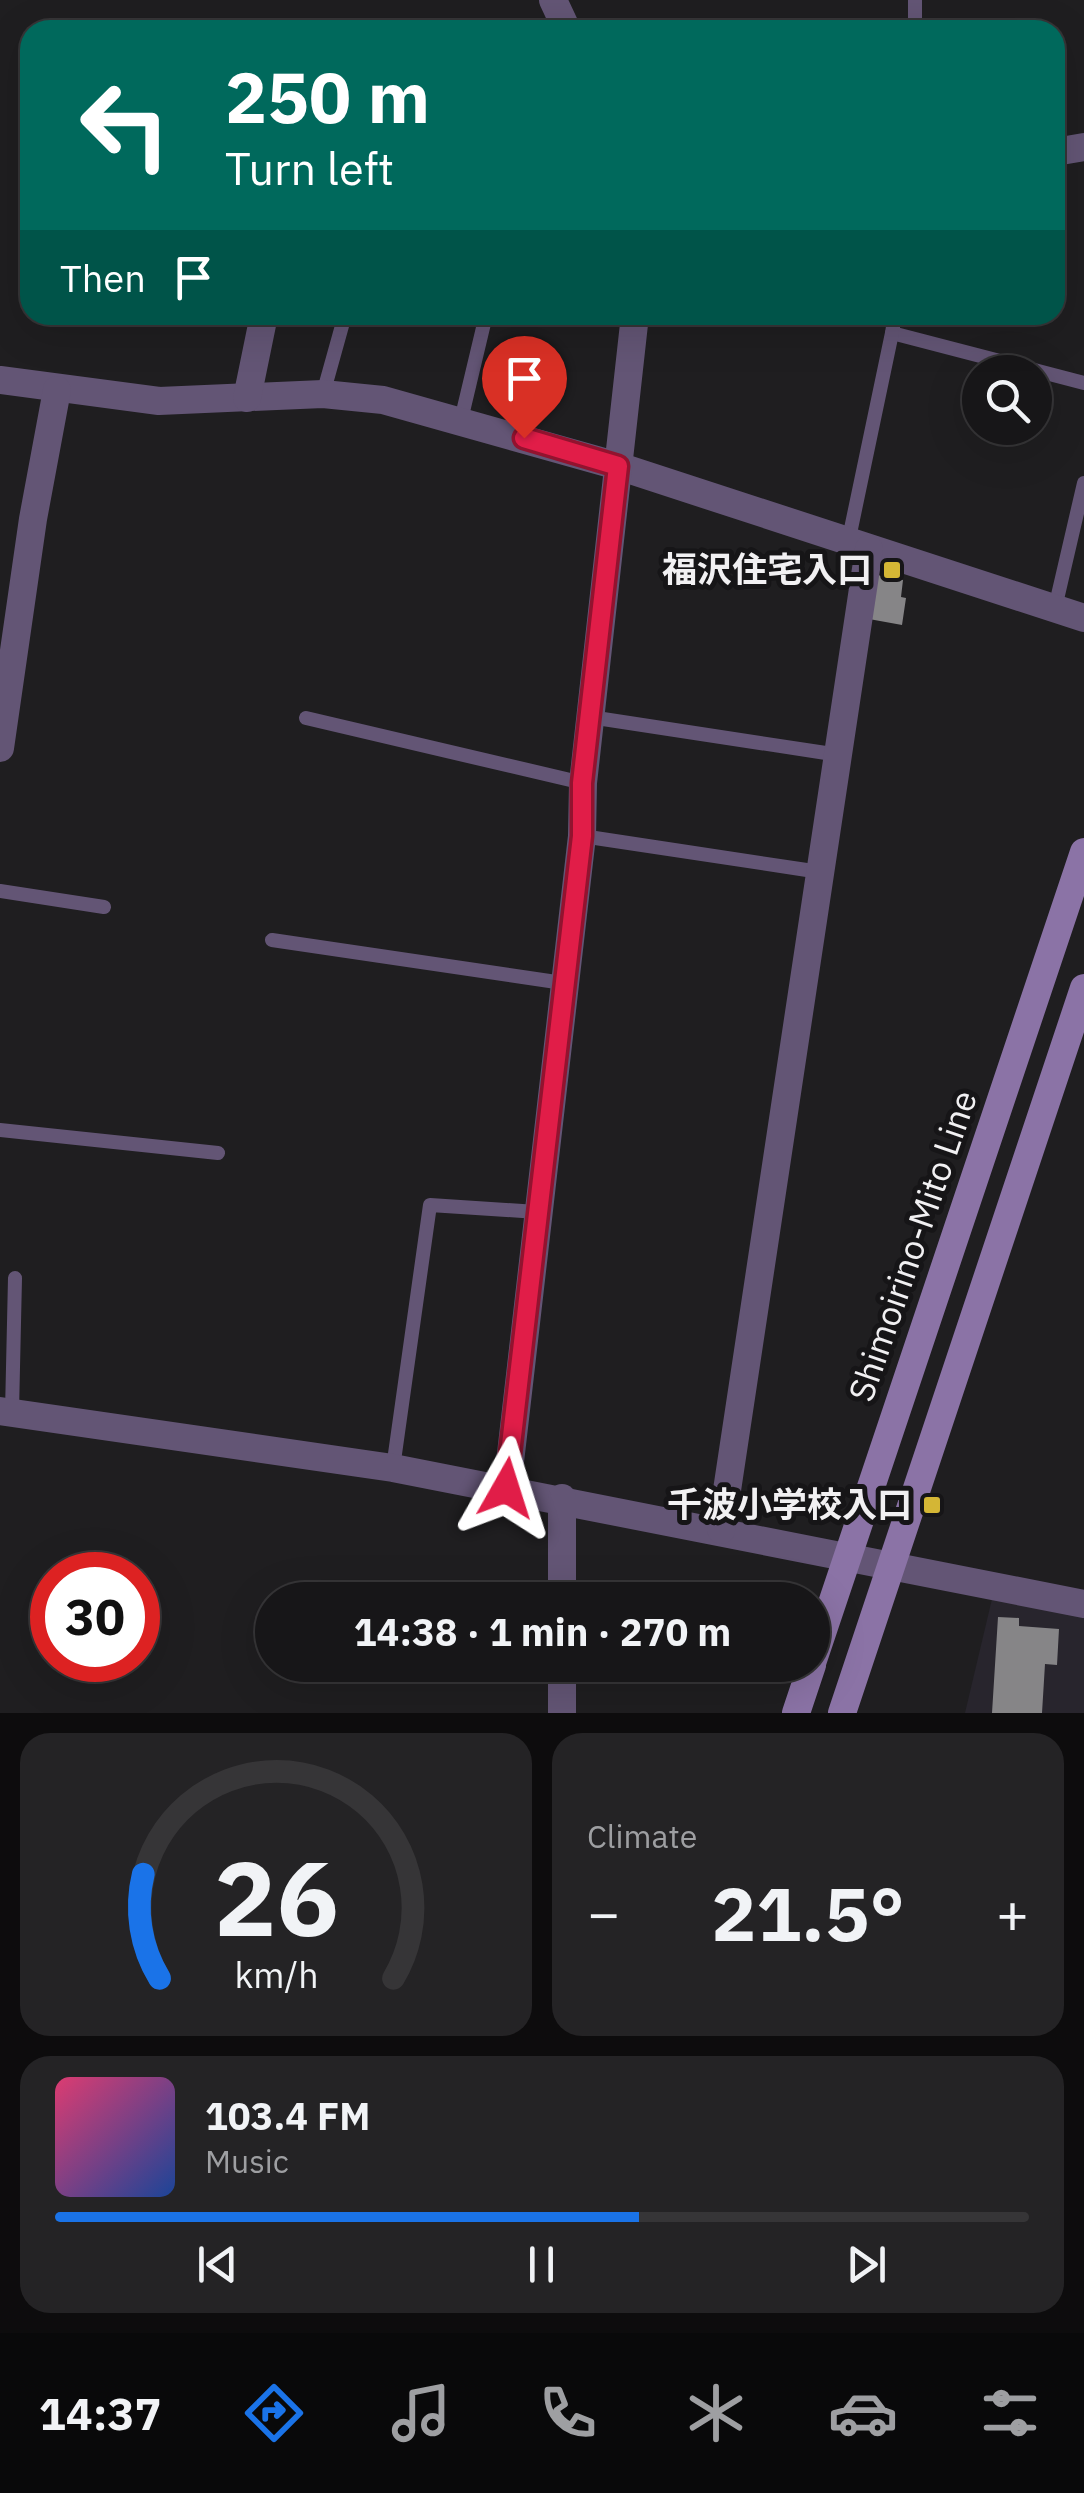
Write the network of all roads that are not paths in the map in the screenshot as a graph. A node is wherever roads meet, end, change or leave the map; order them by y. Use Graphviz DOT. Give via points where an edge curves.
graph roads {
  1 [pos="262,325"];
  2 [pos="342,325"];
  3 [pos="484,325"];
  4 [pos="634,325"];
  5 [pos="893,325"];
  6 [pos="892,333"];
  7 [pos="0,380"];
  8 [pos="1084,383"];
  9 [pos="57,390"];
  10 [pos="324,394"];
  11 [pos="247,398"];
  12 [pos="462,420"];
  13 [pos="618,466"];
  14 [pos="1084,483"];
  15 [pos="859,546"];
  16 [pos="1056,608"];
  17 [pos="1084,618"];
  18 [pos="590,717"];
  19 [pos="306,718"];
  20 [pos="0,748"];
  21 [pos="839,755"];
  22 [pos="582,783"];
  23 [pos="582,836"];
  24 [pos="1084,852"];
  25 [pos="820,872"];
  26 [pos="0,891"];
  27 [pos="104,907"];
  28 [pos="272,940"];
  29 [pos="562,983"];
  30 [pos="1084,988"];
  31 [pos="0,1130"];
  32 [pos="218,1153"];
  33 [pos="537,1212"];
  34 [pos="15,1278"];
  35 [pos="6,1411"];
  36 [pos="393,1468"];
  37 [pos="506,1488"];
  38 [pos="562,1498"];
  39 [pos="721,1530"];
  40 [pos="848,1556"];
  41 [pos="890,1568"];
  42 [pos="562,1582"];
  43 [pos="1084,1604"];
  44 [pos="830,1610"];
  45 [pos="562,1682"];
  46 [pos="806,1682"];
  47 [pos="562,1713"];
  48 [pos="796,1713"];
  49 [pos="842,1713"];
  1 -- 11 [label="street"];
  2 -- 10 [label="lane"];
  3 -- 12 [label="lane"];
  4 -- 13 [label="street"];
  5 -- 6 [label="lane"];
  6 -- 8 [label="lane"];
  6 -- 15 [label="lane"];
  7 -- 9 [label="street"];
  9 -- 11 [label="street" via="159,401"];
  9 -- 20 [label="street"];
  10 -- 11 [label="street"];
  10 -- 12 [label="street" via="383,400"];
  12 -- 13 [label="street"];
  13 -- 15 [label="street"];
  13 -- 18 [label="street"];
  14 -- 16 [label="lane"];
  15 -- 16 [label="street"];
  15 -- 21 [label="street"];
  16 -- 17 [label="street"];
  18 -- 21 [label="lane"];
  18 -- 22 [label="street"];
  19 -- 22 [label="lane"];
  21 -- 25 [label="street"];
  22 -- 23 [label="street"];
  23 -- 25 [label="lane"];
  23 -- 29 [label="street"];
  24 -- 40 [label="main road, Shimoirino-Mito Line"];
  25 -- 39 [label="street"];
  26 -- 27 [label="lane"];
  28 -- 29 [label="lane"];
  29 -- 33 [label="street"];
  30 -- 41 [label="main road"];
  31 -- 32 [label="lane"];
  33 -- 36 [label="lane" via="430,1205"];
  33 -- 37 [label="street"];
  34 -- 35 [label="lane"];
  35 -- 36 [label="street"];
  36 -- 37 [label="street"];
  37 -- 38 [label="street"];
  38 -- 39 [label="street"];
  38 -- 42 [label="street"];
  39 -- 40 [label="street"];
  40 -- 41 [label="street"];
  40 -- 44 [label="main road, Shimoirino-Mito Line"];
  41 -- 43 [label="street"];
  41 -- 49 [label="main road"];
  45 -- 47 [label="street"];
  46 -- 48 [label="main road, Shimoirino-Mito Line"];
}
